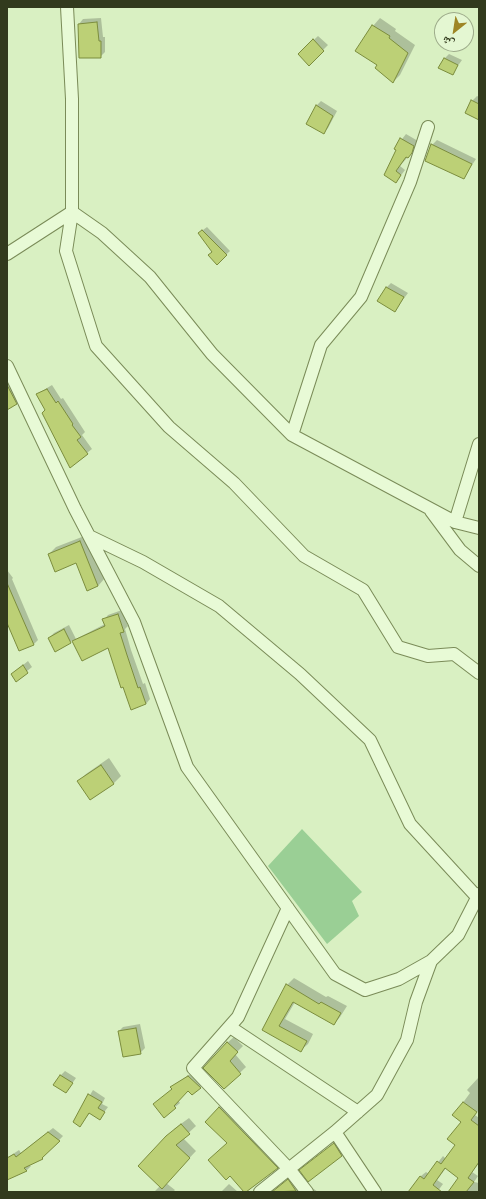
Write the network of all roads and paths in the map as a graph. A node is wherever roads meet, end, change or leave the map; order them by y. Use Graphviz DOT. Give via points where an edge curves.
graph roads {
  1 [pos="67,7"];
  2 [pos="428,128"];
  3 [pos="72,212"];
  4 [pos="7,254"];
  5 [pos="7,366"];
  6 [pos="292,434"];
  7 [pos="479,444"];
  8 [pos="430,508"];
  9 [pos="455,522"];
  10 [pos="479,528"];
  11 [pos="89,536"];
  12 [pos="479,566"];
  13 [pos="479,673"];
  14 [pos="478,896"];
  15 [pos="288,908"];
  16 [pos="431,961"];
  17 [pos="230,1027"];
  18 [pos="358,1112"];
  19 [pos="335,1132"];
  20 [pos="289,1169"];
  21 [pos="260,1192"];
  22 [pos="307,1192"];
  23 [pos="375,1192"];
  1 -- 3 [label="street" via="72,99"];
  2 -- 6 [label="street" via="410,182 361,297 322,345"];
  3 -- 4 [label="street"];
  3 -- 6 [label="street" via="102,234 150,277 212,354"];
  3 -- 13 [label="street" via="66,251 96,346 169,426 234,483 304,556 363,590 398,646 428,656 454,654"];
  5 -- 11 [label="street"];
  6 -- 8 [label="street"];
  7 -- 9 [label="street"];
  8 -- 9 [label="street"];
  8 -- 12 [label="street" via="460,550"];
  9 -- 10 [label="street"];
  11 -- 14 [label="street" via="142,562 219,606 305,679 370,740 410,824"];
  11 -- 15 [label="street" via="134,622 187,767"];
  14 -- 16 [label="street" via="458,935"];
  15 -- 16 [label="street" via="336,974 365,990 398,979"];
  15 -- 17 [label="street" via="238,1017"];
  16 -- 18 [label="street" via="416,1002 407,1040 377,1095"];
  17 -- 18 [label="street"];
  17 -- 20 [label="street" via="193,1068"];
  18 -- 19 [label="street"];
  19 -- 20 [label="street"];
  19 -- 23 [label="street"];
  20 -- 21 [label="street"];
  20 -- 22 [label="street"];
}
